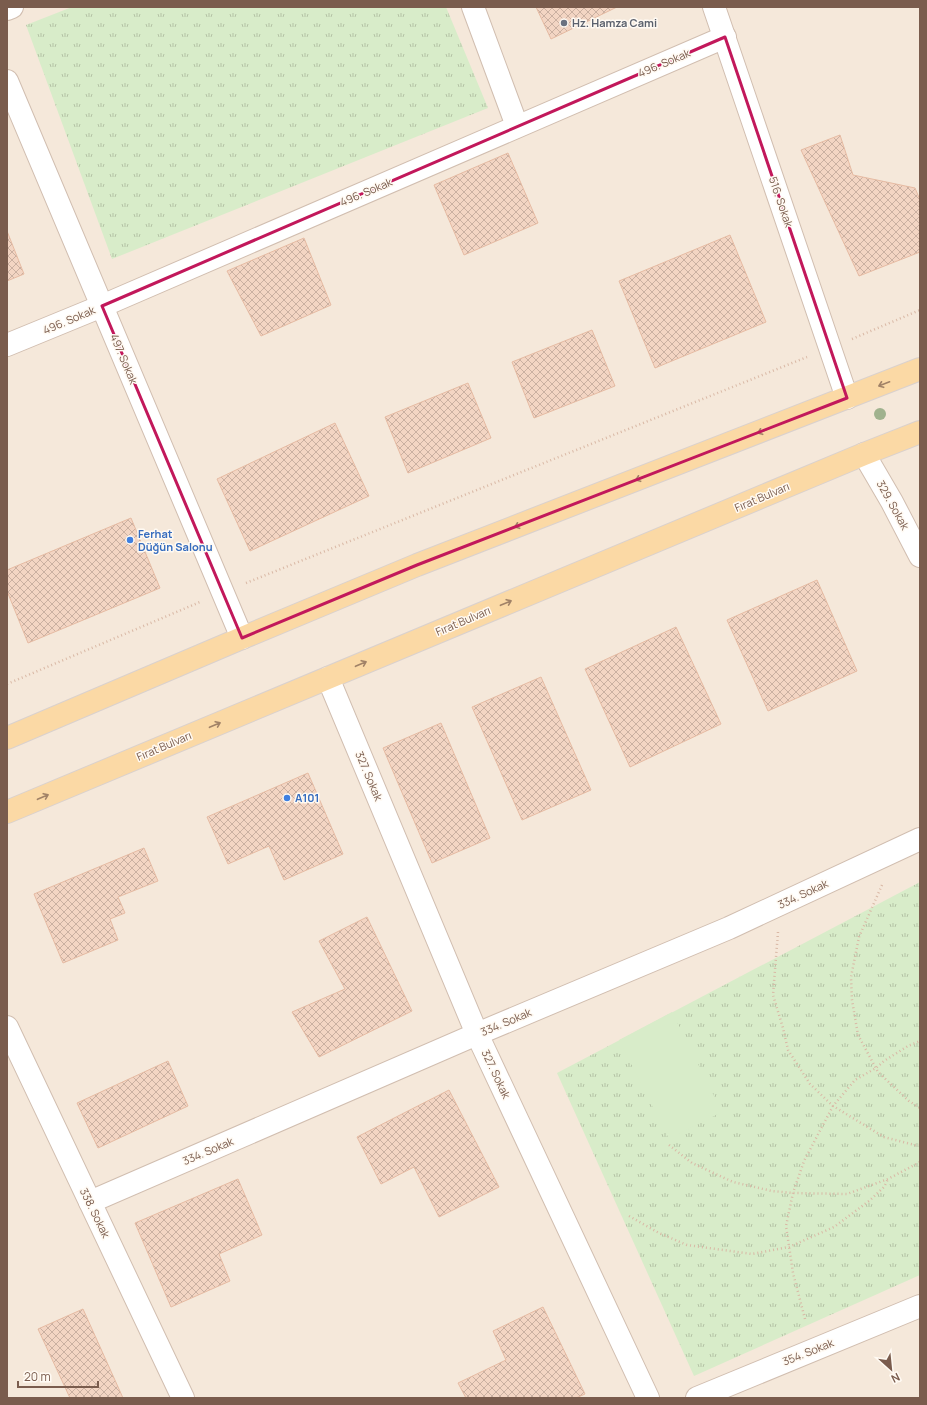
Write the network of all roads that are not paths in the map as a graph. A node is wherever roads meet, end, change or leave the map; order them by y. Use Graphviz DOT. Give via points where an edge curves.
graph roads {
  1 [pos="12,7"];
  2 [pos="473,7"];
  3 [pos="714,7"];
  4 [pos="7,9"];
  5 [pos="725,37"];
  6 [pos="7,80"];
  7 [pos="517,126"];
  8 [pos="102,306"];
  9 [pos="7,345"];
  10 [pos="920,369"];
  11 [pos="847,398"];
  12 [pos="920,432"];
  13 [pos="864,454"];
  14 [pos="920,556"];
  15 [pos="242,638"];
  16 [pos="328,678"];
  17 [pos="7,738"];
  18 [pos="7,812"];
  19 [pos="920,839"];
  20 [pos="7,1028"];
  21 [pos="477,1034"];
  22 [pos="90,1202"];
  23 [pos="920,1306"];
  24 [pos="184,1398"];
  25 [pos="648,1398"];
  26 [pos="696,1398"];
  1 -- 4 [label="street"];
  2 -- 7 [label="street"];
  3 -- 5 [label="street, 516. Sokak"];
  5 -- 7 [label="street, 496. Sokak"];
  5 -- 11 [label="street, 516. Sokak"];
  6 -- 8 [label="street, 497. Sokak"];
  7 -- 8 [label="street, 496. Sokak"];
  8 -- 9 [label="street, 496. Sokak"];
  8 -- 15 [label="street, 497. Sokak"];
  10 -- 11 [label="main road, one-way"];
  11 -- 15 [label="main road, one-way" via="418,565"];
  12 -- 13 [label="main road, Fırat Bulvarı"];
  13 -- 14 [label="street, 329. Sokak"];
  16 -- 13 [label="main road, Fırat Bulvarı, one-way"];
  15 -- 17 [label="main road"];
  18 -- 16 [label="main road, Fırat Bulvarı, one-way"];
  16 -- 21 [label="street, 327. Sokak"];
  19 -- 21 [label="street, 334. Sokak" via="729,928"];
  20 -- 22 [label="street, 338. Sokak"];
  21 -- 22 [label="street, 334. Sokak"];
  21 -- 25 [label="street, 327. Sokak"];
  22 -- 24 [label="street, 338. Sokak"];
  23 -- 26 [label="street, 354. Sokak"];
}
